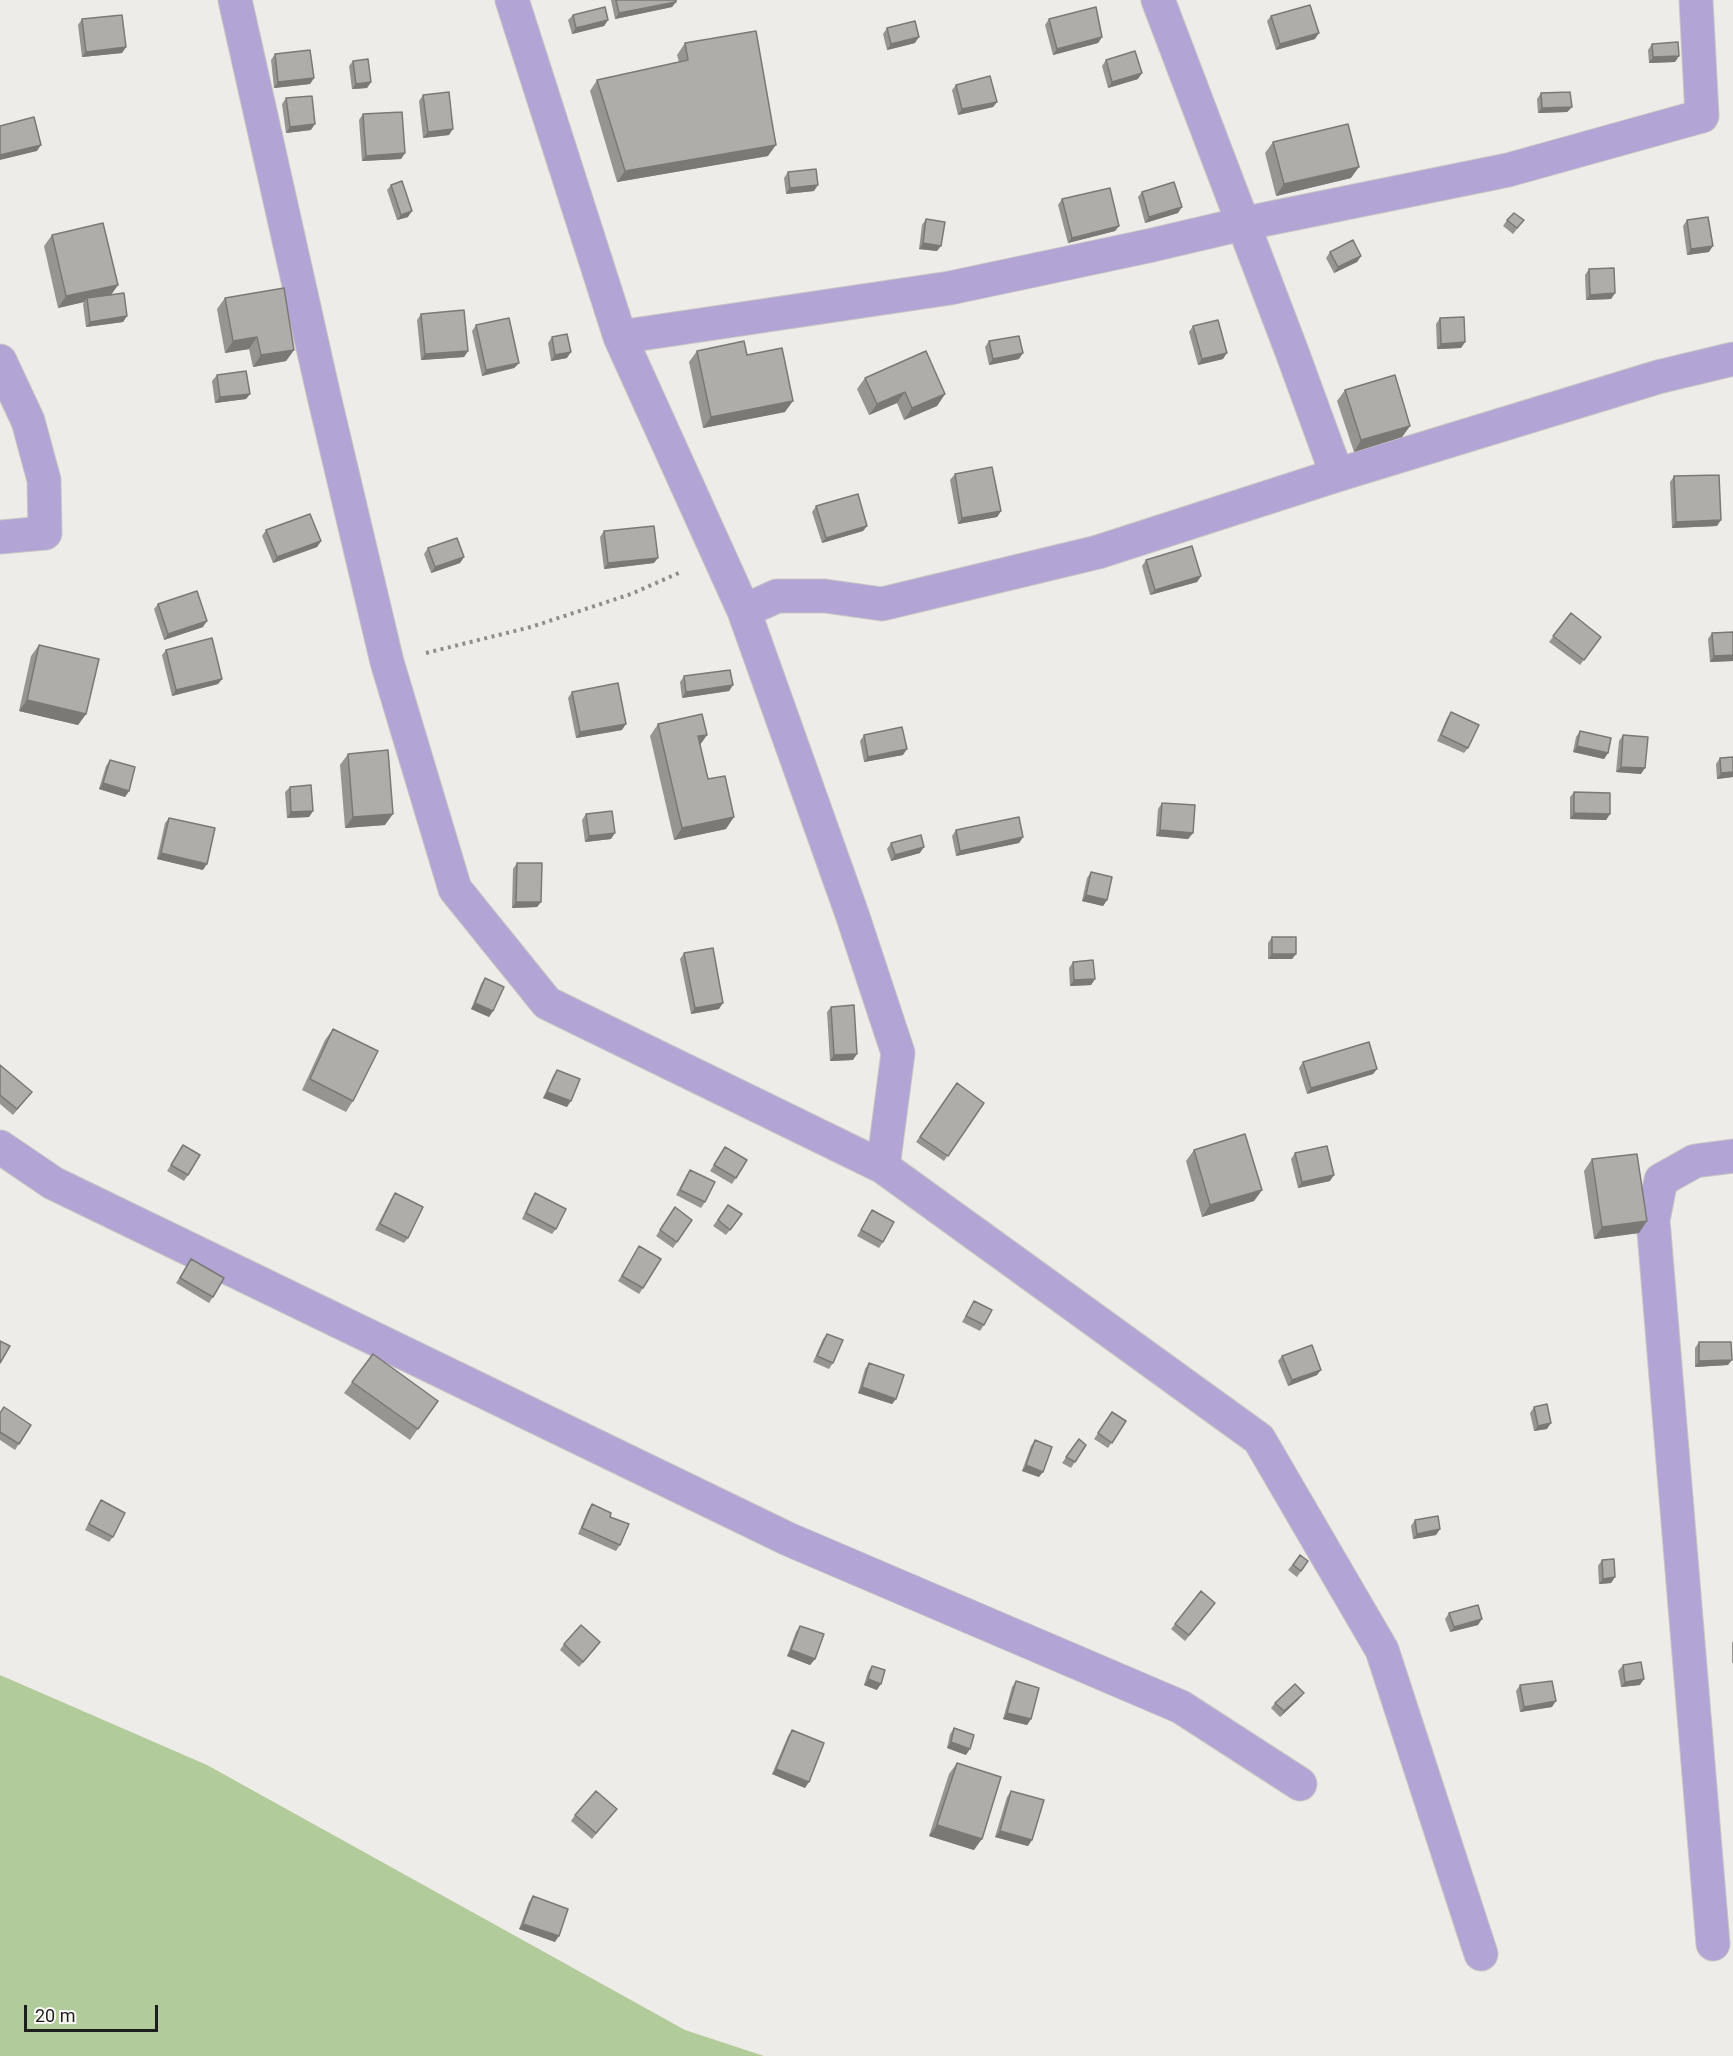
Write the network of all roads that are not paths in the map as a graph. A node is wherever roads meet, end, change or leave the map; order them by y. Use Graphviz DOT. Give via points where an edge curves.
graph roads {
  1 [pos="235,0"];
  2 [pos="512,0"];
  3 [pos="1158,0"];
  4 [pos="1696,0"];
  5 [pos="1242,224"];
  6 [pos="620,337"];
  7 [pos="1733,359"];
  8 [pos="0,361"];
  9 [pos="1337,475"];
  10 [pos="0,537"];
  11 [pos="744,611"];
  12 [pos="0,1147"];
  13 [pos="1733,1156"];
  14 [pos="883,1167"];
  15 [pos="1300,1784"];
  16 [pos="1713,1944"];
  17 [pos="1481,1954"];
  1 -- 14 [label="street" via="387,662 455,889 547,1003"];
  2 -- 6 [label="street"];
  3 -- 5 [label="street"];
  4 -- 5 [label="street" via="1702,116 1508,170"];
  5 -- 6 [label="street" via="950,288"];
  5 -- 9 [label="street"];
  6 -- 11 [label="street"];
  7 -- 9 [label="street" via="1658,377"];
  8 -- 10 [label="street" via="28,421 42,470 45,533"];
  9 -- 11 [label="street" via="1098,552 882,604 825,596 777,596"];
  11 -- 14 [label="street" via="898,1053"];
  12 -- 15 [label="street" via="64,1188 788,1539 1181,1707"];
  13 -- 16 [label="street" via="1695,1161 1661,1180 1653,1220"];
  14 -- 17 [label="street" via="1259,1438 1382,1650"];
}
